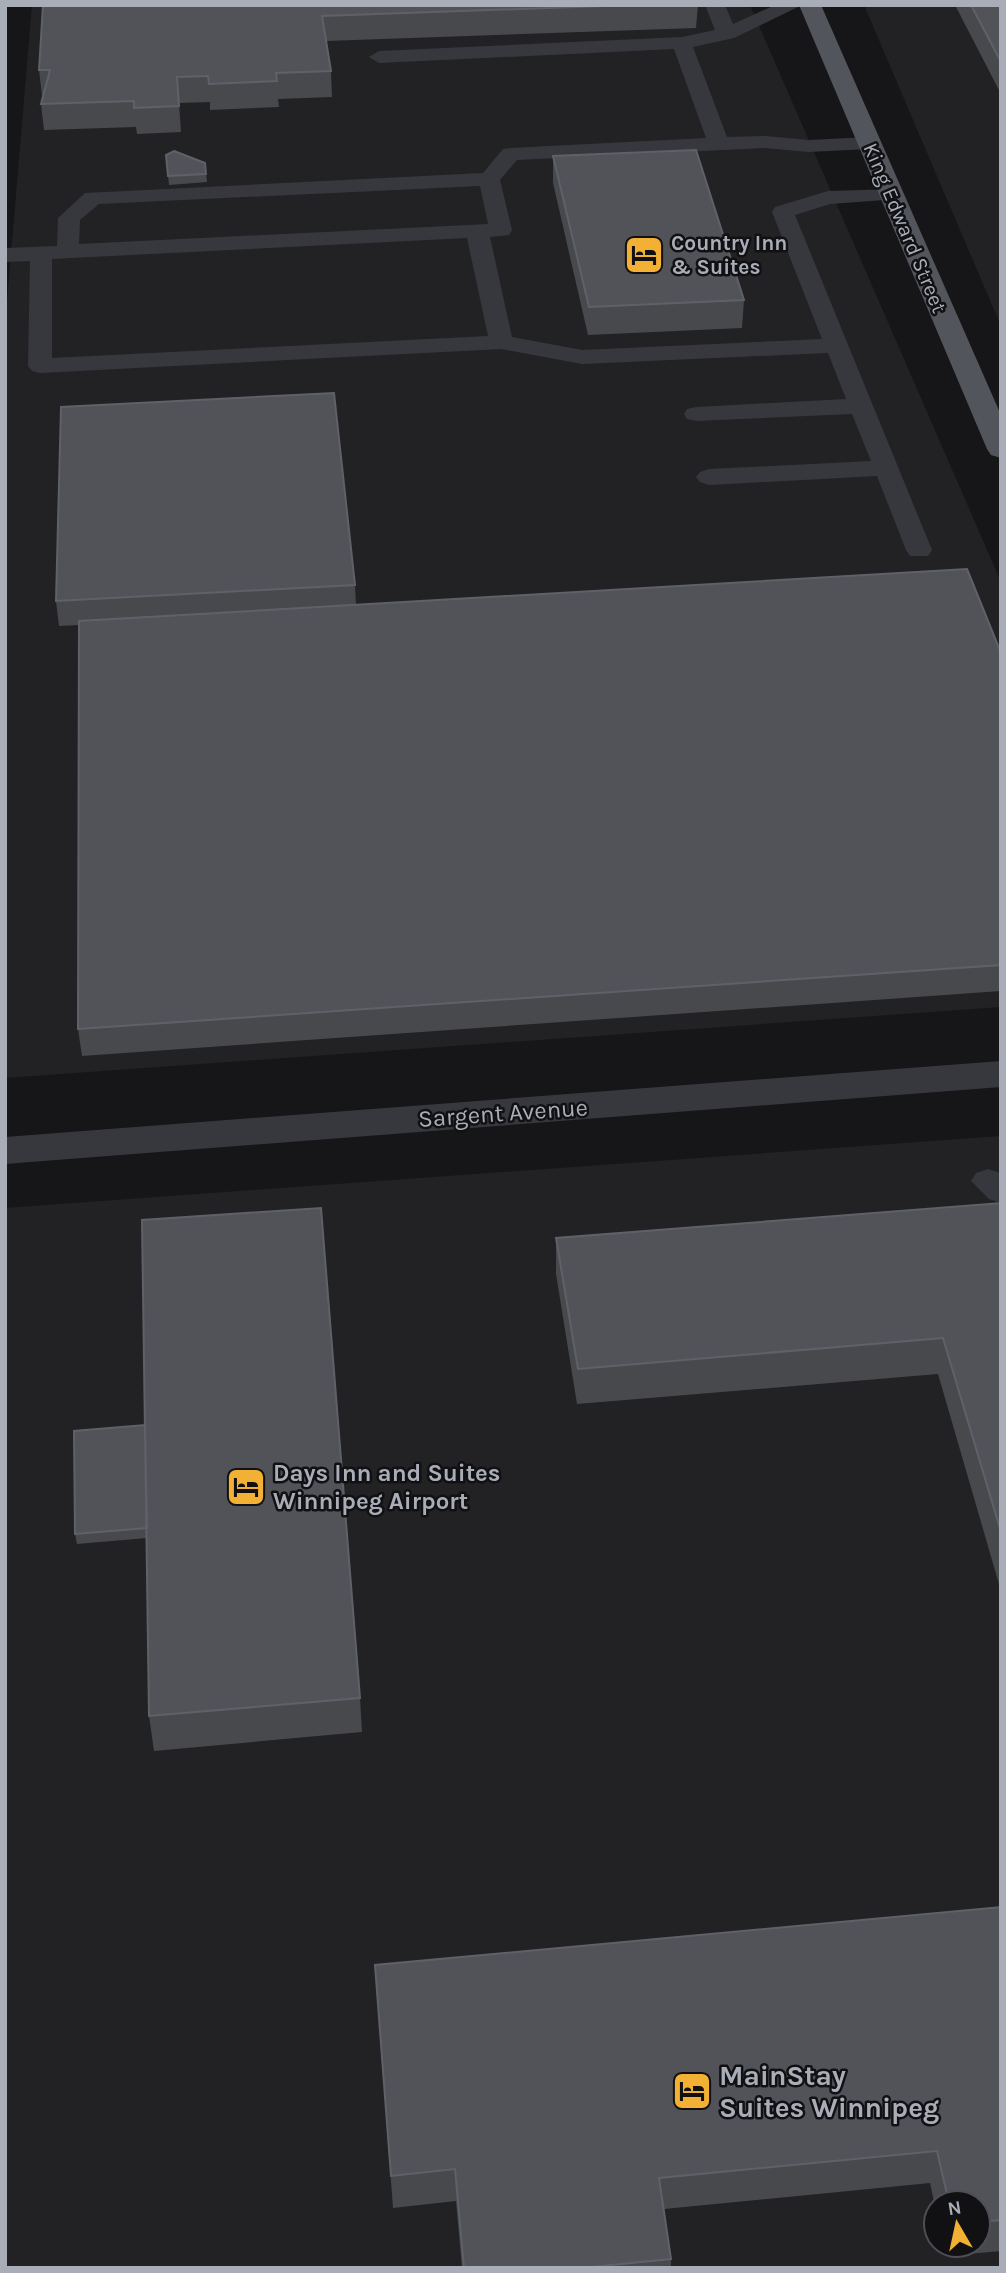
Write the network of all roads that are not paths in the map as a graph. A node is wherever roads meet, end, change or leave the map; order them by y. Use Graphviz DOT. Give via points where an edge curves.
graph roads {
  1 [pos="715,5"];
  2 [pos="792,5"];
  3 [pos="810,5"];
  4 [pos="727,34"];
  5 [pos="682,43"];
  6 [pos="379,57"];
  7 [pos="869,143"];
  8 [pos="719,144"];
  9 [pos="489,179"];
  10 [pos="890,194"];
  11 [pos="477,231"];
  12 [pos="68,252"];
  13 [pos="41,254"];
  14 [pos="5,255"];
  15 [pos="501,342"];
  16 [pos="836,345"];
  17 [pos="861,407"];
  18 [pos="696,414"];
  19 [pos="1001,449"];
  20 [pos="886,468"];
  21 [pos="709,477"];
  22 [pos="919,550"];
  23 [pos="1001,1074"];
  24 [pos="5,1151"];
  1 -- 4 [label="lane"];
  2 -- 4 [label="lane"];
  3 -- 7 [label="main road, King Edward Street"];
  4 -- 5 [label="lane"];
  5 -- 6 [label="lane"];
  5 -- 8 [label="lane"];
  7 -- 8 [label="lane"];
  7 -- 10 [label="main road, King Edward Street"];
  8 -- 9 [label="lane" via="511,154"];
  9 -- 11 [label="lane" via="501,230"];
  9 -- 12 [label="lane" via="93,198 69,218"];
  10 -- 16 [label="lane" via="828,198 783,212"];
  10 -- 19 [label="main road, King Edward Street"];
  11 -- 12 [label="lane"];
  11 -- 15 [label="lane"];
  12 -- 13 [label="lane"];
  13 -- 14 [label="lane"];
  13 -- 15 [label="lane" via="40,366"];
  15 -- 16 [label="lane" via="582,357"];
  16 -- 17 [label="lane"];
  17 -- 18 [label="lane"];
  17 -- 20 [label="lane"];
  20 -- 21 [label="lane"];
  20 -- 22 [label="lane"];
  23 -- 24 [label="street, Sargent Avenue"];
}
